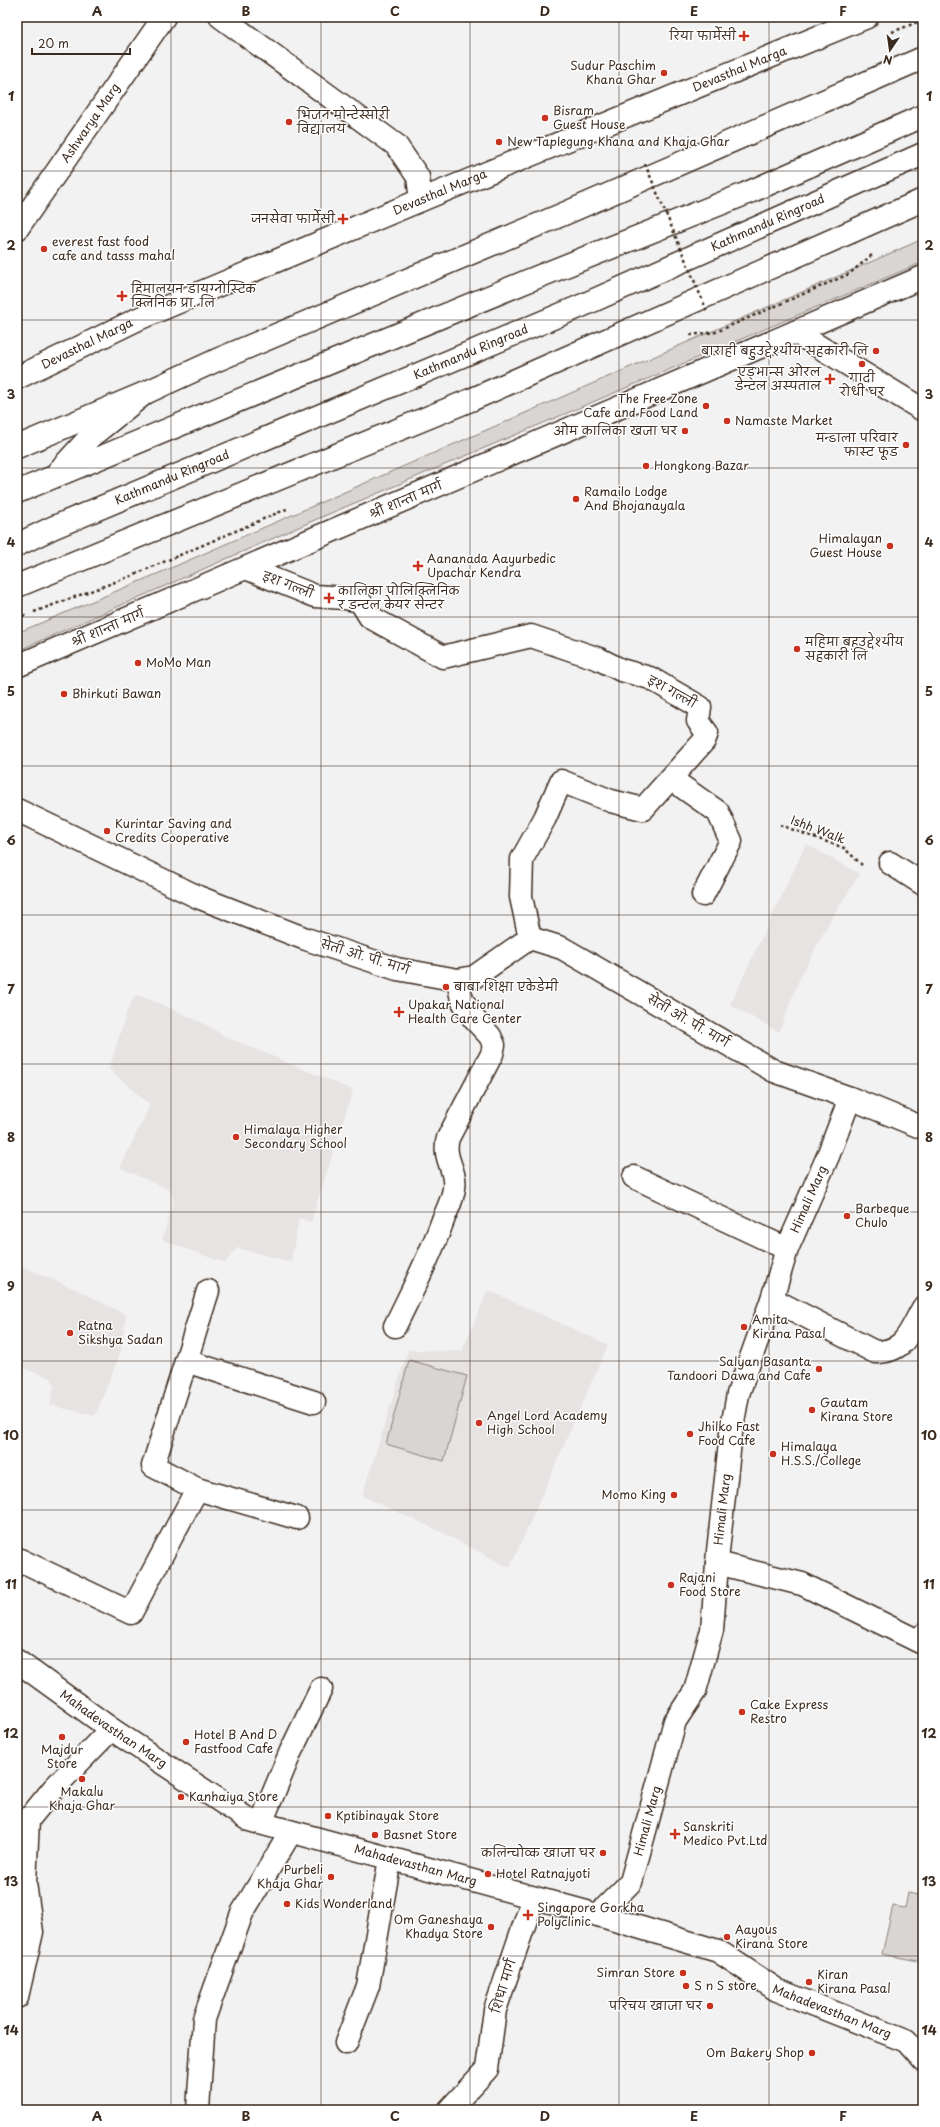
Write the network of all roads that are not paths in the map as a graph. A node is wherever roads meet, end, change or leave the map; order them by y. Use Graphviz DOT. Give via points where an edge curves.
graph roads {
  1 [pos="164,17"];
  2 [pos="221,17"];
  3 [pos="867,17"];
  4 [pos="923,58"];
  5 [pos="923,116"];
  6 [pos="923,154"];
  7 [pos="421,200"];
  8 [pos="921,202"];
  9 [pos="17,229"];
  10 [pos="923,277"];
  11 [pos="795,332"];
  12 [pos="17,378"];
  13 [pos="145,393"];
  14 [pos="923,410"];
  15 [pos="17,447"];
  16 [pos="54,477"];
  17 [pos="17,479"];
  18 [pos="17,492"];
  19 [pos="17,545"];
  20 [pos="248,569"];
  21 [pos="17,586"];
  22 [pos="17,666"];
  23 [pos="671,779"];
  24 [pos="17,810"];
  25 [pos="890,863"];
  26 [pos="923,884"];
  27 [pos="703,895"];
  28 [pos="530,938"];
  29 [pos="458,980"];
  30 [pos="850,1098"];
  31 [pos="923,1128"];
  32 [pos="634,1177"];
  33 [pos="787,1249"];
  34 [pos="208,1291"];
  35 [pos="772,1299"];
  36 [pos="923,1308"];
  37 [pos="396,1326"];
  38 [pos="186,1361"];
  39 [pos="314,1402"];
  40 [pos="197,1489"];
  41 [pos="297,1518"];
  42 [pos="717,1563"];
  43 [pos="17,1565"];
  44 [pos="923,1636"];
  45 [pos="17,1661"];
  46 [pos="321,1689"];
  47 [pos="111,1729"];
  48 [pos="261,1824"];
  49 [pos="291,1832"];
  50 [pos="390,1859"];
  51 [pos="533,1899"];
  52 [pos="598,1915"];
  53 [pos="17,1997"];
  54 [pos="346,2043"];
  55 [pos="923,2060"];
  56 [pos="198,2110"];
  57 [pos="449,2110"];
  1 -- 9 [label="main road, Ashwarya Marg"];
  2 -- 7 [label="main road" via="396,145 418,177"];
  3 -- 7 [label="main road, Devasthal Marga"];
  4 -- 13 [label="main road"];
  5 -- 16 [label="main road" via="745,194"];
  6 -- 19 [label="main road, Kathmandu Ringroad" via="581,306"];
  7 -- 12 [label="main road, Devasthal Marga" via="138,319"];
  8 -- 21 [label="main road" via="472,399"];
  10 -- 11 [label="main road, श्री शान्ता मार्ग"];
  11 -- 14 [label="main road"];
  11 -- 20 [label="main road, श्री शान्ता मार्ग"];
  13 -- 15 [label="main road"];
  13 -- 16 [label="main road" via="90,438"];
  16 -- 17 [label="main road"];
  16 -- 18 [label="main road"];
  20 -- 22 [label="main road, श्री शान्ता मार्ग"];
  20 -- 23 [label="main road, इश गल्ली" via="315,596 360,601 370,617 443,656 531,636 599,659 621,670 650,678 700,707 698,721 707,732 704,741"];
  23 -- 27 [label="main road" via="718,812 731,841"];
  23 -- 28 [label="main road, इश गल्ली" via="643,809 611,801 561,781 545,818 522,859 521,896"];
  24 -- 29 [label="main road, सेती ओ. पी. मार्ग" via="198,897 306,939 397,969"];
  25 -- 26 [label="main road"];
  28 -- 29 [label="main road, सेती ओ. पी. मार्ग" via="474,977"];
  28 -- 30 [label="main road, सेती ओ. पी. मार्ग" via="562,948 774,1071"];
  29 -- 37 [label="main road" via="462,1000 494,1045 492,1054 448,1138 445,1147 454,1188 434,1247"];
  30 -- 31 [label="main road, सेती ओ. पी. मार्ग"];
  30 -- 33 [label="main road, Himali Marg" via="828,1156"];
  32 -- 33 [label="main road"];
  33 -- 35 [label="main road, Himali Marg"];
  34 -- 38 [label="main road"];
  35 -- 36 [label="main road" via="875,1352 889,1352 902,1346"];
  35 -- 42 [label="main road, Himali Marg" via="738,1394 731,1433"];
  38 -- 39 [label="main road"];
  38 -- 40 [label="main road" via="153,1466"];
  40 -- 41 [label="main road"];
  40 -- 43 [label="main road" via="131,1613 20,1560"];
  42 -- 44 [label="main road" via="802,1584 920,1642"];
  42 -- 52 [label="main road, Himali Marg" via="712,1630 695,1691 675,1721 631,1882"];
  45 -- 47 [label="main road, Mahadevasthan Marg"];
  46 -- 48 [label="main road"];
  47 -- 48 [label="main road, Mahadevasthan Marg" via="249,1820"];
  47 -- 53 [label="main road" via="54,1788 28,1820 25,1883 32,1932"];
  48 -- 49 [label="main road, Mahadevasthan Marg"];
  49 -- 50 [label="main road, Mahadevasthan Marg"];
  49 -- 56 [label="main road" via="242,1913 204,2019"];
  50 -- 51 [label="main road, Mahadevasthan Marg"];
  50 -- 54 [label="main road" via="368,1986"];
  51 -- 52 [label="main road, Mahadevasthan Marg"];
  51 -- 57 [label="main road, शिधा मार्ग" via="495,2010 487,2068"];
  52 -- 55 [label="main road, Mahadevasthan Marg" via="718,1951 777,1990 906,2041"];
}
